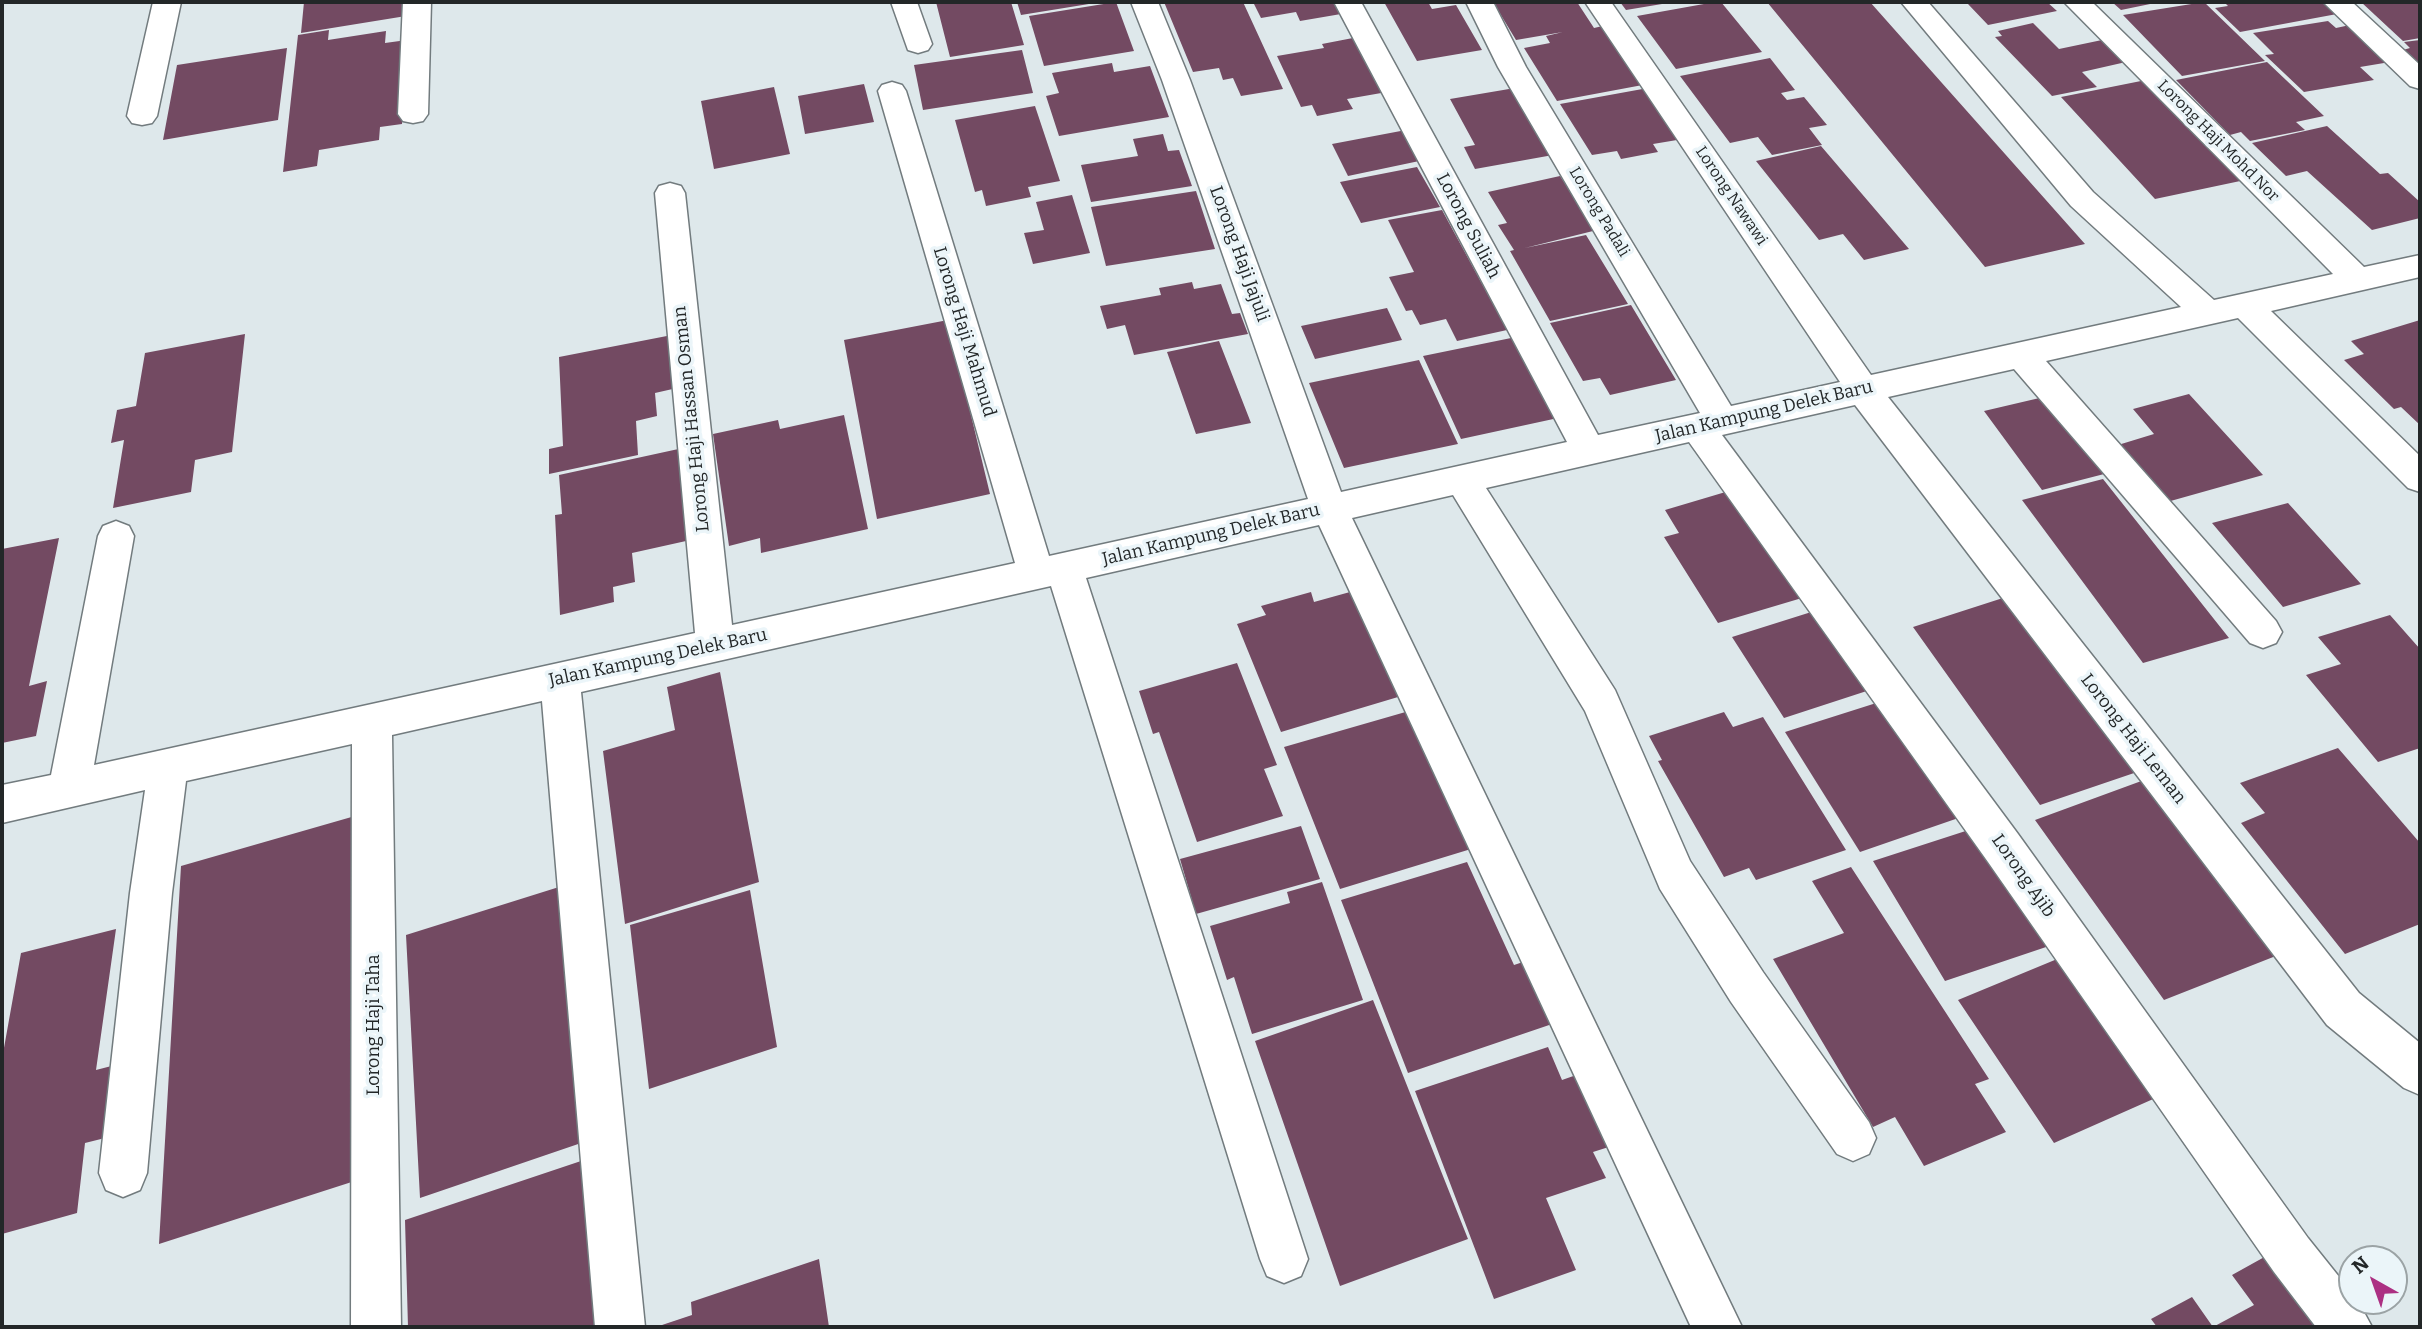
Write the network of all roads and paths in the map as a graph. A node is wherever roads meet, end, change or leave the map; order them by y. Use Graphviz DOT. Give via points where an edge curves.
graph roads {
  1 [pos="167,2"];
  2 [pos="417,2"];
  3 [pos="904,2"];
  4 [pos="1144,2"];
  5 [pos="1347,2"];
  6 [pos="1479,2"];
  7 [pos="1598,2"];
  8 [pos="1914,2"];
  9 [pos="2077,2"];
  10 [pos="2336,2"];
  11 [pos="918,44"];
  12 [pos="2420,79"];
  13 [pos="892,91"];
  14 [pos="413,114"];
  15 [pos="142,116"];
  16 [pos="670,193"];
  17 [pos="2413,275"];
  18 [pos="2358,279"];
  19 [pos="2245,305"];
  20 [pos="2208,313"];
  21 [pos="2021,355"];
  22 [pos="1863,390"];
  23 [pos="1709,424"];
  24 [pos="1589,451"];
  25 [pos="2420,478"];
  26 [pos="1461,479"];
  27 [pos="1329,508"];
  28 [pos="116,536"];
  29 [pos="1050,570"];
  30 [pos="2263,632"];
  31 [pos="715,645"];
  32 [pos="560,680"];
  33 [pos="372,722"];
  34 [pos="167,767"];
  35 [pos="69,789"];
  36 [pos="2,804"];
  37 [pos="2420,1072"];
  38 [pos="1853,1138"];
  39 [pos="123,1173"];
  40 [pos="1284,1259"];
  41 [pos="376,1327"];
  42 [pos="620,1327"];
  43 [pos="1717,1327"];
  44 [pos="2347,1327"];
  1 -- 15 [label="street"];
  2 -- 14 [label="street"];
  3 -- 11 [label="street"];
  4 -- 27 [label="street, Lorong Haji Jajuli" via="1181,92"];
  5 -- 24 [label="street, Lorong Suliah"];
  6 -- 23 [label="street, Lorong Padali"];
  7 -- 22 [label="street, Lorong Nawawi"];
  8 -- 20 [label="street" via="2082,199"];
  9 -- 18 [label="street, Lorong Haji Mohd Nor"];
  10 -- 12 [label="street"];
  13 -- 29 [label="street, Lorong Haji Mahmud"];
  16 -- 31 [label="street, Lorong Haji Hassan Osman"];
  17 -- 18 [label="street, Jalan Kampung Delek Baru"];
  18 -- 19 [label="street, Jalan Kampung Delek Baru"];
  19 -- 20 [label="street, Jalan Kampung Delek Baru"];
  19 -- 25 [label="street"];
  20 -- 21 [label="street, Jalan Kampung Delek Baru"];
  21 -- 22 [label="street, Jalan Kampung Delek Baru"];
  21 -- 30 [label="street"];
  22 -- 23 [label="street, Jalan Kampung Delek Baru"];
  22 -- 37 [label="street, Lorong Haji Leman" via="2343,1009"];
  23 -- 24 [label="street, Jalan Kampung Delek Baru"];
  23 -- 44 [label="street, Lorong Ajib" via="2003,848"];
  24 -- 26 [label="street, Jalan Kampung Delek Baru"];
  26 -- 27 [label="street, Jalan Kampung Delek Baru"];
  26 -- 38 [label="street" via="1601,702 1675,875"];
  27 -- 29 [label="street, Jalan Kampung Delek Baru"];
  27 -- 43 [label="street, Lorong Haji Jajuli"];
  28 -- 35 [label="street"];
  29 -- 31 [label="street, Jalan Kampung Delek Baru"];
  29 -- 40 [label="street, Lorong Haji Mahmud"];
  31 -- 32 [label="street, Jalan Kampung Delek Baru"];
  32 -- 33 [label="street, Jalan Kampung Delek Baru"];
  32 -- 42 [label="street"];
  33 -- 34 [label="street, Jalan Kampung Delek Baru"];
  33 -- 41 [label="street, Lorong Haji Taha"];
  34 -- 35 [label="street, Jalan Kampung Delek Baru"];
  34 -- 39 [label="street"];
  35 -- 36 [label="street, Jalan Kampung Delek Baru"];
}
